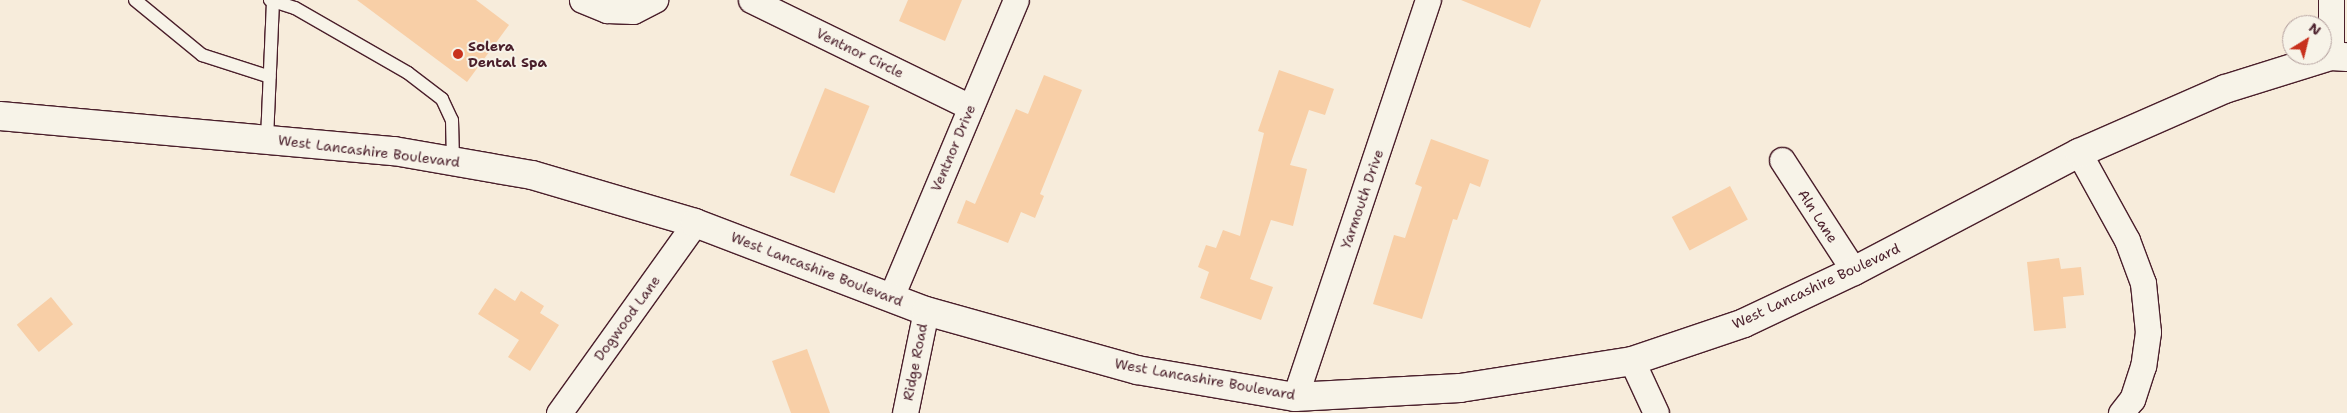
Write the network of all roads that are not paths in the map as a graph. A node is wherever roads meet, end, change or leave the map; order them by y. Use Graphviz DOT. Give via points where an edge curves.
graph roads {
  1 [pos="135,0"];
  2 [pos="272,0"];
  3 [pos="582,0"];
  4 [pos="655,0"];
  5 [pos="750,0"];
  6 [pos="1016,0"];
  7 [pos="1428,0"];
  8 [pos="2331,0"];
  9 [pos="2339,57"];
  10 [pos="270,77"];
  11 [pos="970,107"];
  12 [pos="0,116"];
  13 [pos="268,139"];
  14 [pos="2079,153"];
  15 [pos="1782,160"];
  16 [pos="453,161"];
  17 [pos="695,223"];
  18 [pos="1854,271"];
  19 [pos="891,297"];
  20 [pos="926,311"];
  21 [pos="1632,361"];
  22 [pos="1295,397"];
  23 [pos="559,413"];
  24 [pos="905,413"];
  25 [pos="1656,413"];
  26 [pos="2121,413"];
  1 -- 10 [label="lane" via="202,55"];
  2 -- 10 [label="lane"];
  2 -- 16 [label="lane" via="295,8 408,73 442,99 452,120"];
  3 -- 4 [label="street" via="607,10 633,10"];
  5 -- 11 [label="street, Ventnor Circle"];
  6 -- 11 [label="street, Ventnor Drive"];
  7 -- 22 [label="street, Yarmouth Drive"];
  8 -- 9 [label="street"];
  9 -- 14 [label="main road, West Lancashire Boulevard" via="2225,89"];
  10 -- 13 [label="lane"];
  11 -- 19 [label="street, Ventnor Drive"];
  12 -- 13 [label="main road, West Lancashire Boulevard"];
  13 -- 16 [label="main road, West Lancashire Boulevard"];
  14 -- 18 [label="main road, West Lancashire Boulevard"];
  14 -- 26 [label="street" via="2127,240 2143,283 2148,332 2143,366 2132,399"];
  15 -- 18 [label="street, Aln Lane"];
  16 -- 17 [label="main road, West Lancashire Boulevard" via="542,178"];
  17 -- 19 [label="main road, West Lancashire Boulevard"];
  17 -- 23 [label="street, Dogwood Lane"];
  18 -- 21 [label="main road, West Lancashire Boulevard" via="1744,322"];
  19 -- 20 [label="main road, West Lancashire Boulevard"];
  20 -- 22 [label="main road, West Lancashire Boulevard" via="1137,370"];
  20 -- 24 [label="street, Ridge Road"];
  21 -- 22 [label="main road, West Lancashire Boulevard" via="1460,388"];
  21 -- 25 [label="street"];
}
